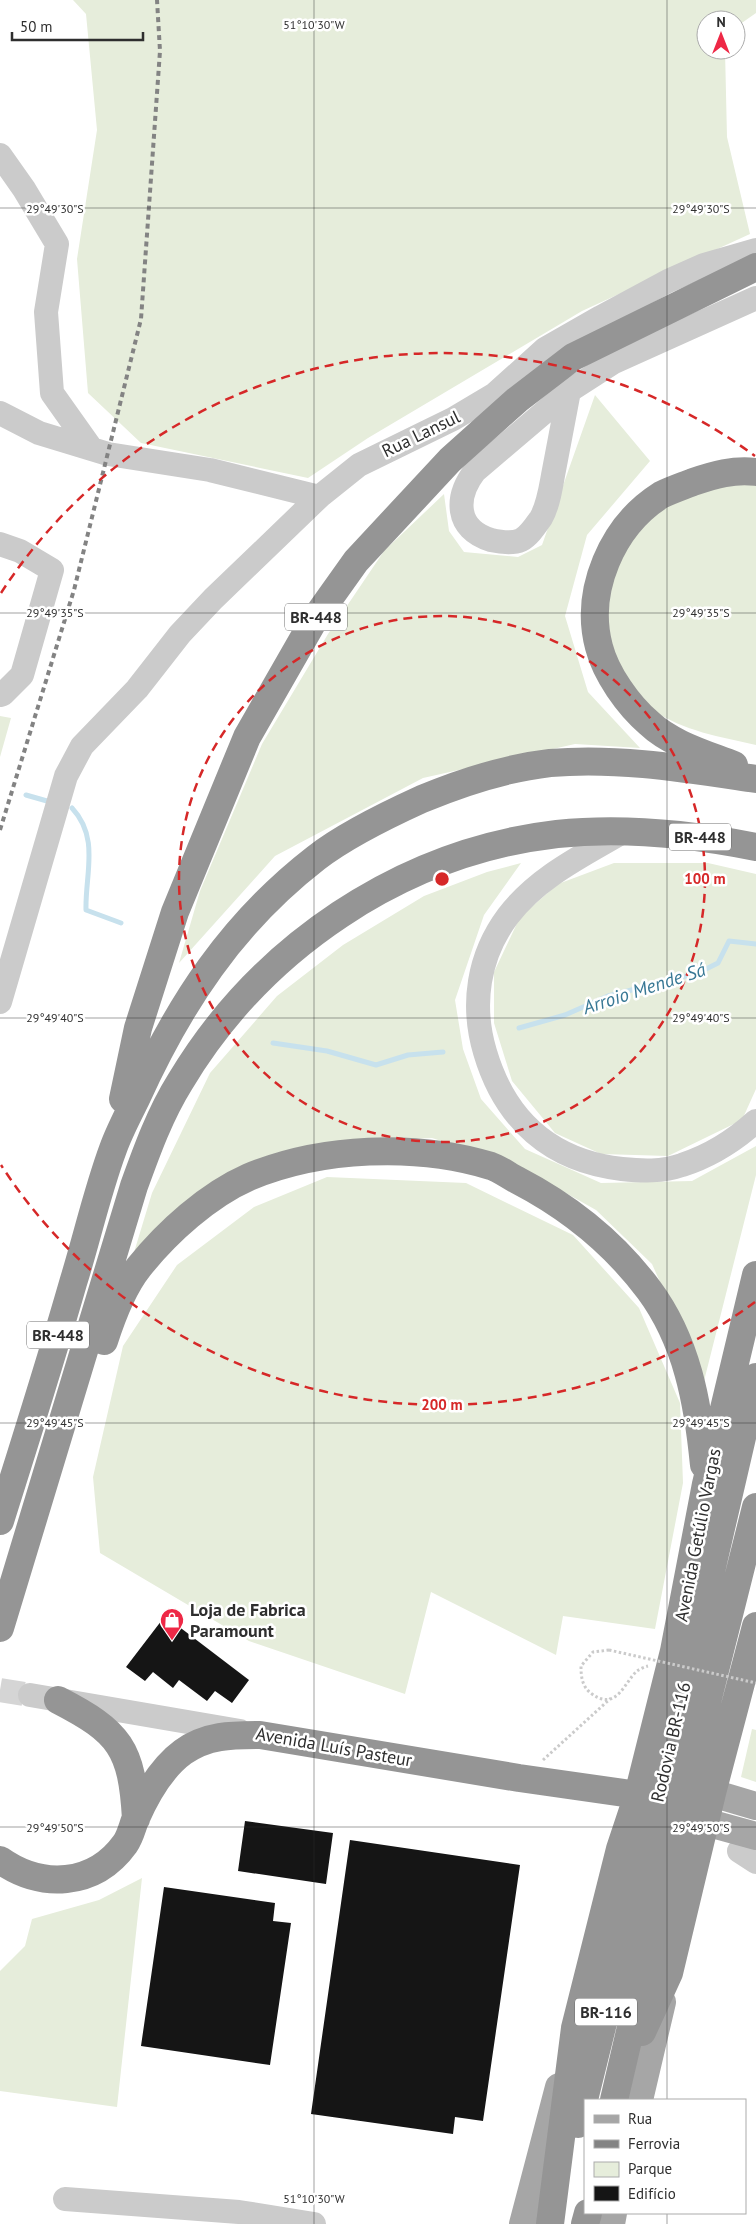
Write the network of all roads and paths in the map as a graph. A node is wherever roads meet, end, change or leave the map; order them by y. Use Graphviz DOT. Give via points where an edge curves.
graph roads {
  1 [pos="0,155"];
  2 [pos="756,250"];
  3 [pos="756,267"];
  4 [pos="756,298"];
  5 [pos="569,391"];
  6 [pos="0,413"];
  7 [pos="90,448"];
  8 [pos="756,472"];
  9 [pos="319,496"];
  10 [pos="0,544"];
  11 [pos="0,695"];
  12 [pos="756,774"];
  13 [pos="756,779"];
  14 [pos="623,832"];
  15 [pos="756,847"];
  16 [pos="0,1002"];
  17 [pos="756,1121"];
  18 [pos="113,1148"];
  19 [pos="756,1275"];
  20 [pos="756,1376"];
  21 [pos="70,1402"];
  22 [pos="706,1484"];
  23 [pos="756,1507"];
  24 [pos="0,1521"];
  25 [pos="756,1626"];
  26 [pos="0,1628"];
  27 [pos="674,1651"];
  28 [pos="756,1683"];
  29 [pos="30,1695"];
  30 [pos="611,1698"];
  31 [pos="58,1700"];
  32 [pos="260,1735"];
  33 [pos="519,1778"];
  34 [pos="712,1793"];
  35 [pos="638,1795"];
  36 [pos="756,1806"];
  37 [pos="136,1819"];
  38 [pos="705,1822"];
  39 [pos="750,1850"];
  40 [pos="0,1860"];
  41 [pos="575,2028"];
  42 [pos="624,2095"];
  43 [pos="65,2199"];
  44 [pos="314,2224"];
  45 [pos="523,2224"];
  46 [pos="552,2224"];
  1 -- 7 [label="street" via="57,244 46,312 52,393"];
  2 -- 9 [label="street, Rua Lansul" via="704,265 600,317 545,349 495,394 453,419 359,465"];
  3 -- 18 [label="highway, BR-448" via="573,357 517,400 450,460 356,561 314,620 247,737 175,912 138,1028"];
  4 -- 5 [label="street" via="614,362"];
  5 -- 5 [label="street" via="474,471 466,483 461,510 467,525 480,536 496,541 522,540 542,516"];
  6 -- 7 [label="street" via="40,433"];
  7 -- 9 [label="street" via="108,454 210,470"];
  8 -- 12 [label="highway" via="741,470 710,476 661,495 635,518 612,546 601,573 596,610 599,648 610,673 649,724 683,745"];
  9 -- 16 [label="street, Rua Lansul" via="213,599 180,634 137,689 82,746 66,776"];
  10 -- 11 [label="street" via="20,551 52,570 22,675"];
  13 -- 18 [label="highway, BR-448" via="660,765 600,761 549,764 501,772 446,789 397,810 318,856 253,914 186,1000 156,1055"];
  14 -- 15 [label="highway, BR-448" via="688,835"];
  14 -- 17 [label="street" via="548,876 508,916 490,948 479,984 479,1032 501,1092 516,1115 541,1138 568,1156 598,1166 654,1171 680,1166 713,1153"];
  14 -- 21 [label="highway, BR-448" via="559,834 518,840 468,852 420,871 373,894 322,926 276,964 237,1003 207,1040 179,1083 154,1132 134,1186"];
  18 -- 24 [label="highway, BR-448"];
  19 -- 22 [label="highway, Avenida Getúlio Vargas"];
  20 -- 46 [label="highway, Rodovia BR-116 / BR-116" via="658,1800"];
  21 -- 22 [label="highway" via="88,1383 112,1318 138,1268 170,1234 209,1201 248,1178 310,1158 370,1151 428,1154 492,1167 538,1191 585,1222 618,1254 649,1291 668,1322 686,1364 698,1411"];
  21 -- 26 [label="highway, BR-448"];
  22 -- 27 [label="highway, Avenida Getúlio Vargas"];
  23 -- 42 [label="highway, Rodovia BR-116 / BR-116" via="704,1714"];
  25 -- 34 [label="highway"];
  27 -- 30 [label="path" via="636,1672 621,1693"];
  27 -- 35 [label="highway, Avenida Getúlio Vargas"];
  28 -- 30 [label="path, bridge" via="609,1650 593,1652 581,1666 583,1683 593,1695"];
  29 -- 31 [label="street, Avenida Luís Pasteur"];
  30 -- 33 [label="path"];
  31 -- 32 [label="street, Avenida Luís Pasteur"];
  31 -- 37 [label="highway" via="92,1718 116,1740 131,1770"];
  32 -- 33 [label="highway, Avenida Luís Pasteur"];
  32 -- 37 [label="highway" via="218,1736 182,1752 163,1771"];
  33 -- 35 [label="highway, Avenida Luís Pasteur"];
  34 -- 36 [label="main road"];
  34 -- 38 [label="highway"];
  35 -- 41 [label="highway, Avenida Getúlio Vargas" via="620,1849"];
  37 -- 40 [label="highway" via="126,1843 114,1856 71,1879 40,1880 17,1872"];
  38 -- 39 [label="main road"];
  38 -- 42 [label="highway, BR-116" via="669,1973"];
  41 -- 45 [label="main road"];
  41 -- 46 [label="highway, BR-116"];
  43 -- 44 [label="street" via="239,2212"];
}
